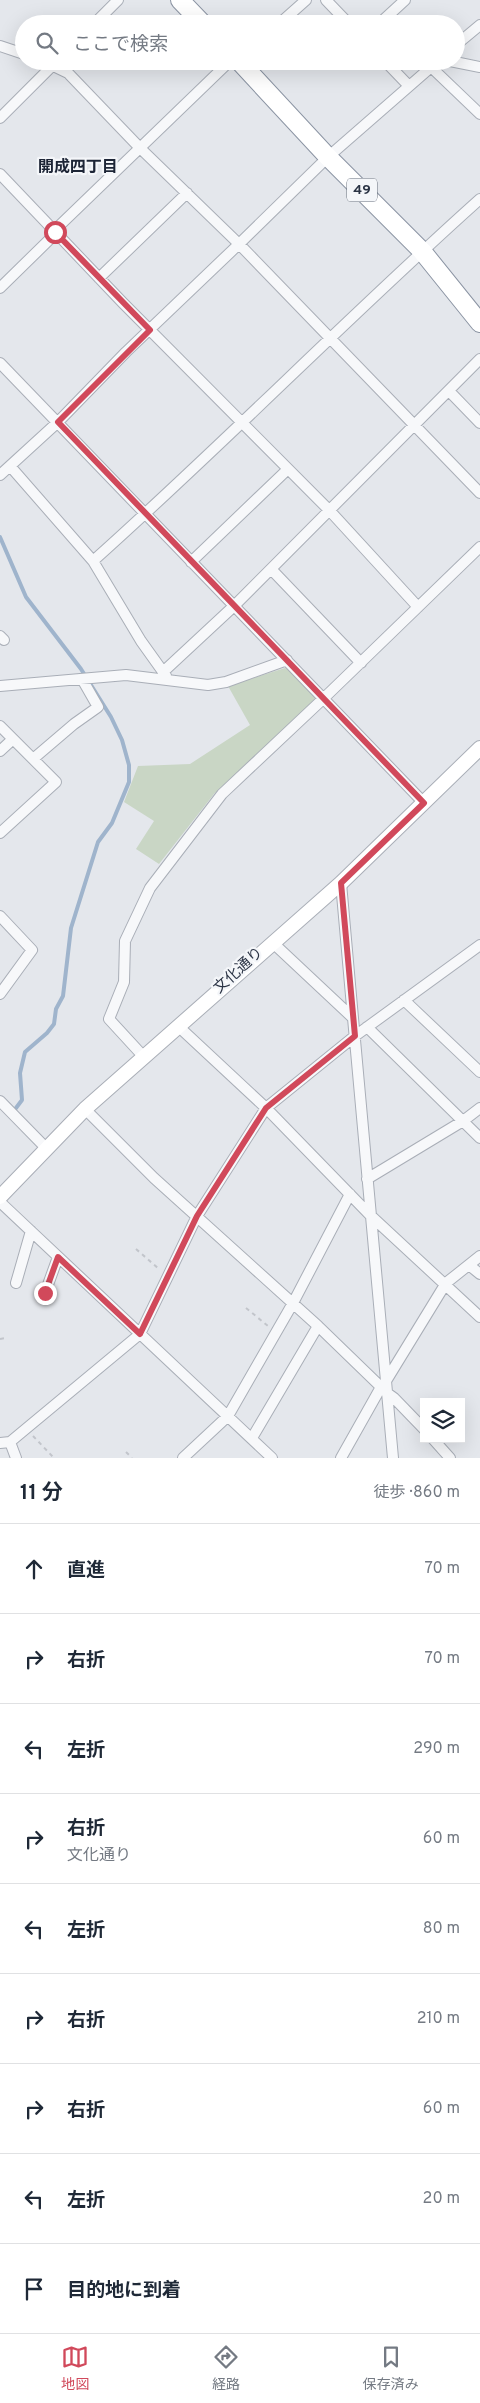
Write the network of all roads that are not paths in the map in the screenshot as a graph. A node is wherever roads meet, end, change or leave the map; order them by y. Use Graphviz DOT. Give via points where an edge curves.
graph roads {
  1 [pos="118,0"];
  2 [pos="180,0"];
  3 [pos="306,0"];
  4 [pos="326,0"];
  5 [pos="405,0"];
  6 [pos="103,15"];
  7 [pos="194,15"];
  8 [pos="289,15"];
  9 [pos="340,15"];
  10 [pos="389,15"];
  11 [pos="480,25"];
  12 [pos="465,38"];
  13 [pos="0,46"];
  14 [pos="15,51"];
  15 [pos="465,64"];
  16 [pos="480,67"];
  17 [pos="44,70"];
  18 [pos="65,70"];
  19 [pos="221,70"];
  20 [pos="247,70"];
  21 [pos="394,70"];
  22 [pos="427,70"];
  23 [pos="440,70"];
  24 [pos="409,86"];
  25 [pos="480,114"];
  26 [pos="0,118"];
  27 [pos="140,148"];
  28 [pos="328,156"];
  29 [pos="0,174"];
  30 [pos="187,193"];
  31 [pos="480,199"];
  32 [pos="55,232"];
  33 [pos="239,244"];
  34 [pos="422,251"];
  35 [pos="99,278"];
  36 [pos="0,288"];
  37 [pos="480,324"];
  38 [pos="150,330"];
  39 [pos="331,338"];
  40 [pos="480,359"];
  41 [pos="1,368"];
  42 [pos="449,391"];
  43 [pos="58,422"];
  44 [pos="241,422"];
  45 [pos="480,423"];
  46 [pos="416,425"];
  47 [pos="10,466"];
  48 [pos="288,469"];
  49 [pos="0,475"];
  50 [pos="480,493"];
  51 [pos="330,511"];
  52 [pos="145,515"];
  53 [pos="480,547"];
  54 [pos="93,561"];
  55 [pos="191,562"];
  56 [pos="271,569"];
  57 [pos="234,606"];
  58 [pos="418,607"];
  59 [pos="287,660"];
  60 [pos="361,663"];
  61 [pos="166,675"];
  62 [pos="82,679"];
  63 [pos="0,686"];
  64 [pos="324,698"];
  65 [pos="0,726"];
  66 [pos="13,739"];
  67 [pos="480,748"];
  68 [pos="0,751"];
  69 [pos="33,759"];
  70 [pos="424,803"];
  71 [pos="0,832"];
  72 [pos="341,883"];
  73 [pos="0,916"];
  74 [pos="272,942"];
  75 [pos="480,944"];
  76 [pos="471,952"];
  77 [pos="480,960"];
  78 [pos="0,994"];
  79 [pos="404,1000"];
  80 [pos="354,1018"];
  81 [pos="178,1026"];
  82 [pos="367,1027"];
  83 [pos="355,1036"];
  84 [pos="143,1056"];
  85 [pos="480,1072"];
  86 [pos="0,1101"];
  87 [pos="266,1108"];
  88 [pos="480,1108"];
  89 [pos="85,1109"];
  90 [pos="463,1121"];
  91 [pos="480,1138"];
  92 [pos="47,1149"];
  93 [pos="368,1179"];
  94 [pos="350,1194"];
  95 [pos="0,1196"];
  96 [pos="0,1202"];
  97 [pos="370,1215"];
  98 [pos="197,1216"];
  99 [pos="31,1231"];
  100 [pos="480,1256"];
  101 [pos="58,1257"];
  102 [pos="469,1265"];
  103 [pos="480,1274"];
  104 [pos="16,1283"];
  105 [pos="446,1284"];
  106 [pos="45,1293"];
  107 [pos="293,1304"];
  108 [pos="480,1316"];
  109 [pos="318,1326"];
  110 [pos="140,1334"];
  111 [pos="385,1387"];
  112 [pos="228,1416"];
  113 [pos="420,1425"];
  114 [pos="252,1438"];
  115 [pos="5,1443"];
  116 [pos="437,1443"];
  117 [pos="16,1458"];
  118 [pos="183,1458"];
  119 [pos="272,1458"];
  120 [pos="341,1458"];
  121 [pos="393,1458"];
  122 [pos="450,1458"];
  1 -- 6 [label="street"];
  2 -- 7 [label="highway"];
  3 -- 8 [label="street"];
  4 -- 9 [label="street"];
  5 -- 10 [label="street"];
  11 -- 12 [label="street"];
  13 -- 14 [label="street"];
  15 -- 16 [label="street"];
  17 -- 26 [label="street"];
  18 -- 27 [label="street"];
  19 -- 27 [label="street"];
  20 -- 28 [label="highway, 49"];
  21 -- 24 [label="street"];
  22 -- 24 [label="street"];
  23 -- 25 [label="street"];
  24 -- 28 [label="street"];
  27 -- 30 [label="street"];
  27 -- 32 [label="street"];
  28 -- 33 [label="street"];
  28 -- 34 [label="highway, 49"];
  29 -- 32 [label="street"];
  30 -- 33 [label="street"];
  30 -- 35 [label="street"];
  31 -- 34 [label="street"];
  32 -- 35 [label="street"];
  32 -- 36 [label="street"];
  33 -- 38 [label="street"];
  33 -- 39 [label="street"];
  34 -- 37 [label="highway, 49"];
  34 -- 39 [label="street"];
  35 -- 38 [label="street"];
  38 -- 43 [label="street"];
  38 -- 44 [label="street"];
  39 -- 44 [label="street"];
  39 -- 46 [label="street"];
  40 -- 42 [label="street"];
  41 -- 43 [label="street"];
  42 -- 45 [label="street"];
  42 -- 46 [label="street"];
  43 -- 47 [label="street"];
  43 -- 52 [label="street"];
  44 -- 48 [label="street"];
  44 -- 52 [label="street"];
  46 -- 50 [label="street"];
  46 -- 51 [label="street"];
  47 -- 49 [label="street"];
  47 -- 54 [label="street"];
  48 -- 51 [label="street"];
  48 -- 55 [label="street"];
  51 -- 56 [label="street"];
  51 -- 58 [label="street"];
  52 -- 54 [label="street"];
  52 -- 55 [label="street"];
  53 -- 58 [label="street"];
  54 -- 61 [label="street" via="141,641"];
  55 -- 57 [label="street"];
  56 -- 57 [label="street"];
  56 -- 60 [label="street"];
  57 -- 59 [label="street"];
  57 -- 61 [label="street"];
  58 -- 60 [label="street"];
  59 -- 61 [label="street" via="226,682 208,685"];
  59 -- 64 [label="street"];
  60 -- 64 [label="street"];
  61 -- 62 [label="street"];
  62 -- 63 [label="street"];
  62 -- 69 [label="street" via="98,707"];
  64 -- 70 [label="street"];
  64 -- 84 [label="street" via="222,794 150,888 125,941 124,982 109,1019"];
  65 -- 66 [label="street"];
  66 -- 68 [label="street"];
  66 -- 69 [label="street"];
  67 -- 70 [label="street, 文化通り"];
  69 -- 71 [label="street" via="56,782"];
  70 -- 72 [label="street, 文化通り"];
  72 -- 74 [label="street, 文化通り"];
  72 -- 80 [label="street"];
  73 -- 78 [label="street" via="32,950"];
  74 -- 80 [label="street"];
  74 -- 81 [label="street, 文化通り"];
  75 -- 76 [label="street"];
  76 -- 77 [label="street"];
  76 -- 79 [label="street"];
  79 -- 82 [label="street"];
  79 -- 85 [label="street"];
  80 -- 83 [label="street"];
  81 -- 84 [label="street, 文化通り"];
  81 -- 87 [label="street"];
  82 -- 83 [label="street"];
  82 -- 90 [label="street"];
  83 -- 87 [label="street"];
  83 -- 93 [label="street"];
  84 -- 89 [label="street, 文化通り"];
  86 -- 92 [label="street"];
  87 -- 94 [label="street"];
  87 -- 98 [label="street"];
  88 -- 90 [label="street"];
  89 -- 92 [label="street, 文化通り"];
  89 -- 98 [label="street"];
  90 -- 91 [label="street"];
  90 -- 93 [label="street"];
  92 -- 95 [label="street, 文化通り"];
  93 -- 97 [label="street"];
  94 -- 97 [label="street"];
  94 -- 107 [label="street"];
  96 -- 99 [label="street"];
  97 -- 105 [label="street"];
  97 -- 111 [label="street"];
  98 -- 107 [label="street"];
  98 -- 110 [label="street"];
  99 -- 101 [label="street"];
  99 -- 104 [label="street"];
  100 -- 102 [label="street"];
  101 -- 106 [label="street"];
  101 -- 110 [label="street"];
  102 -- 103 [label="street"];
  102 -- 105 [label="street"];
  105 -- 108 [label="street"];
  105 -- 111 [label="street"];
  107 -- 109 [label="street"];
  107 -- 112 [label="street"];
  109 -- 111 [label="street"];
  109 -- 114 [label="street"];
  110 -- 112 [label="street"];
  110 -- 115 [label="street" via="26,1430"];
  111 -- 113 [label="street"];
  111 -- 120 [label="street"];
  111 -- 121 [label="street"];
  112 -- 114 [label="street"];
  112 -- 118 [label="street"];
  114 -- 119 [label="street"];
  115 -- 117 [label="street"];
  116 -- 122 [label="street"];
}
